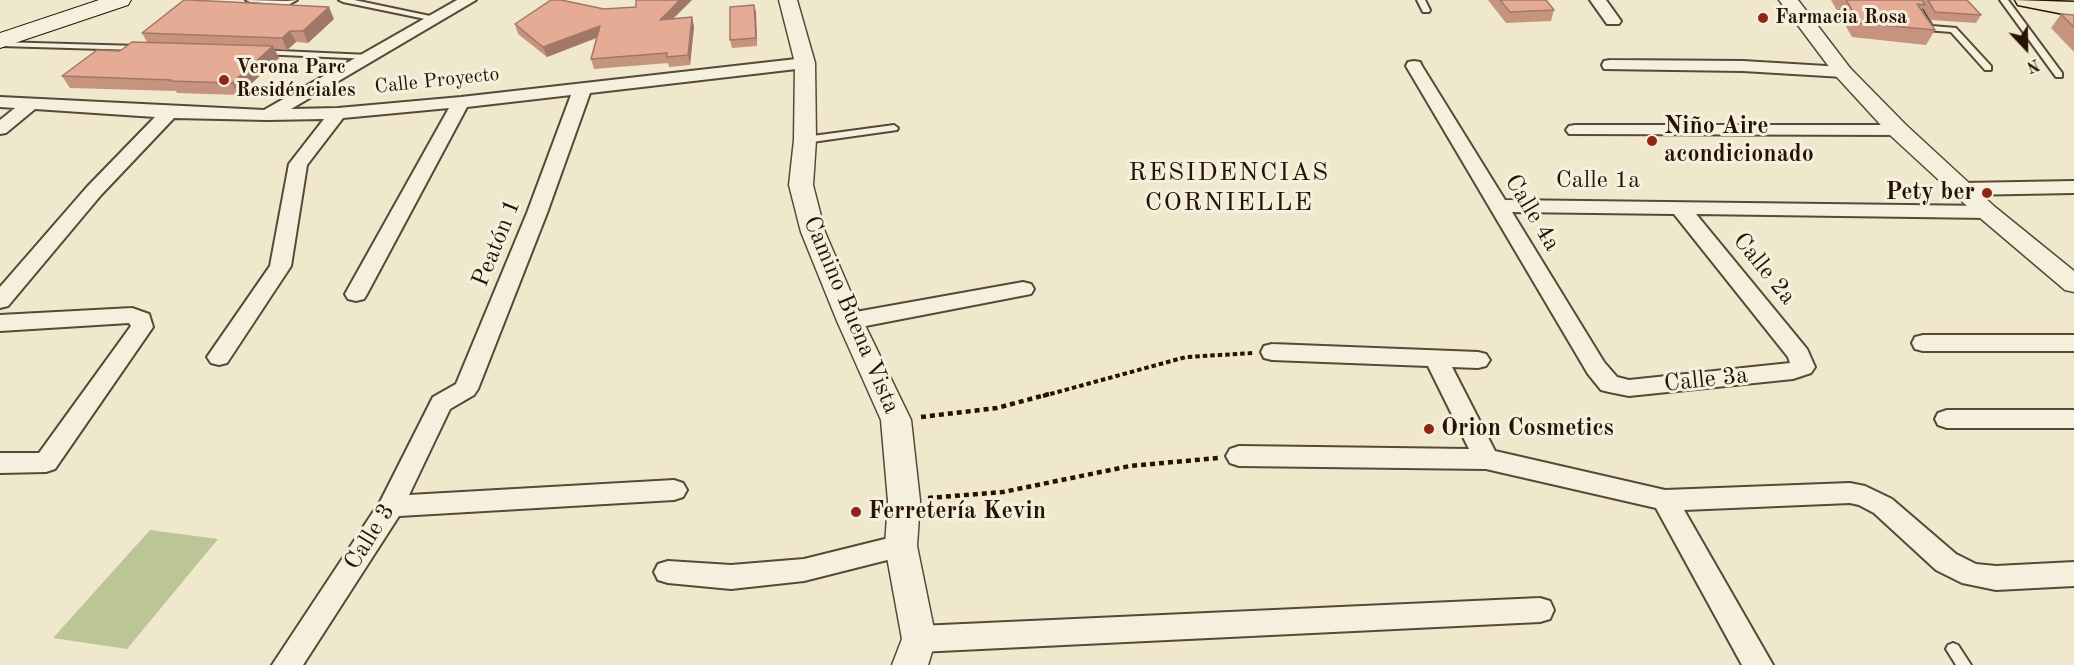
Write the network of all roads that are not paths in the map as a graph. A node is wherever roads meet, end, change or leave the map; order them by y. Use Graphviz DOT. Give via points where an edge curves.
graph roads {
  1 [pos="120,0"];
  2 [pos="250,0"];
  3 [pos="293,0"];
  4 [pos="343,0"];
  5 [pos="468,0"];
  6 [pos="788,0"];
  7 [pos="1421,0"];
  8 [pos="1598,0"];
  9 [pos="1788,0"];
  10 [pos="1912,0"];
  11 [pos="2004,0"];
  12 [pos="2026,0"];
  13 [pos="2074,9"];
  14 [pos="1426,10"];
  15 [pos="435,19"];
  16 [pos="1613,21"];
  17 [pos="0,43"];
  18 [pos="148,48"];
  19 [pos="254,52"];
  20 [pos="369,57"];
  21 [pos="804,63"];
  22 [pos="1610,65"];
  23 [pos="1414,66"];
  24 [pos="1988,68"];
  25 [pos="1843,72"];
  26 [pos="2059,75"];
  27 [pos="583,87"];
  28 [pos="0,102"];
  29 [pos="461,102"];
  30 [pos="32,103"];
  31 [pos="169,112"];
  32 [pos="338,113"];
  33 [pos="267,115"];
  34 [pos="894,128"];
  35 [pos="0,129"];
  36 [pos="1575,130"];
  37 [pos="1898,130"];
  38 [pos="805,140"];
  39 [pos="2074,187"];
  40 [pos="1963,189"];
  41 [pos="1498,206"];
  42 [pos="1679,207"];
  43 [pos="1987,212"];
  44 [pos="2074,284"];
  45 [pos="1023,289"];
  46 [pos="356,294"];
  47 [pos="0,301"];
  48 [pos="850,321"];
  49 [pos="0,323"];
  50 [pos="1923,343"];
  51 [pos="2074,343"];
  52 [pos="1272,352"];
  53 [pos="219,357"];
  54 [pos="1437,360"];
  55 [pos="1478,360"];
  56 [pos="1803,367"];
  57 [pos="1609,384"];
  58 [pos="441,403"];
  59 [pos="1947,419"];
  60 [pos="2074,419"];
  61 [pos="1239,456"];
  62 [pos="1486,459"];
  63 [pos="0,463"];
  64 [pos="674,490"];
  65 [pos="1665,500"];
  66 [pos="391,506"];
  67 [pos="901,546"];
  68 [pos="668,572"];
  69 [pos="2074,574"];
  70 [pos="1540,610"];
  71 [pos="1953,649"];
  72 [pos="914,652"];
  73 [pos="287,665"];
  74 [pos="1758,665"];
  75 [pos="1964,665"];
  1 -- 17 [label="main road"];
  2 -- 3 [label="lane"];
  4 -- 15 [label="lane"];
  5 -- 15 [label="street"];
  6 -- 21 [label="street, Camino Buena Vista"];
  7 -- 14 [label="lane"];
  8 -- 16 [label="street"];
  9 -- 25 [label="street"];
  10 -- 24 [label="lane" via="1929,28 1953,30"];
  11 -- 26 [label="lane"];
  12 -- 13 [label="highway"];
  15 -- 20 [label="street"];
  17 -- 18 [label="lane"];
  19 -- 20 [label="lane"];
  20 -- 33 [label="street"];
  21 -- 27 [label="street, Calle Proyecto"];
  21 -- 38 [label="street, Camino Buena Vista"];
  22 -- 25 [label="street" via="1724,65"];
  23 -- 41 [label="street, Calle 4a"];
  25 -- 37 [label="street"];
  27 -- 29 [label="street, Calle Proyecto"];
  27 -- 58 [label="street, Peatón 1" via="466,389"];
  28 -- 30 [label="street, Calle Proyecto"];
  29 -- 32 [label="street, Calle Proyecto"];
  29 -- 46 [label="street"];
  30 -- 31 [label="street, Calle Proyecto"];
  30 -- 35 [label="street"];
  31 -- 33 [label="street, Calle Proyecto"];
  31 -- 47 [label="street" via="94,191"];
  32 -- 33 [label="street, Calle Proyecto"];
  32 -- 53 [label="street" via="298,164 280,266"];
  34 -- 38 [label="lane"];
  36 -- 37 [label="street"];
  37 -- 40 [label="street"];
  38 -- 48 [label="street, Camino Buena Vista" via="801,185 813,232"];
  39 -- 40 [label="street"];
  40 -- 43 [label="street"];
  41 -- 42 [label="street, Calle 1a"];
  41 -- 57 [label="street, Calle 4a"];
  42 -- 43 [label="street, Calle 1a"];
  42 -- 56 [label="street, Calle 2a" via="1799,356"];
  43 -- 44 [label="street"];
  45 -- 48 [label="street"];
  48 -- 67 [label="street, Camino Buena Vista" via="896,420 904,501"];
  49 -- 63 [label="street" via="132,315 141,319 142,327 46,462"];
  50 -- 51 [label="street"];
  52 -- 54 [label="street"];
  54 -- 55 [label="street"];
  54 -- 62 [label="street"];
  56 -- 57 [label="street, Calle 3a" via="1629,388"];
  58 -- 66 [label="street, Calle 3"];
  59 -- 60 [label="street"];
  61 -- 62 [label="street"];
  62 -- 65 [label="street"];
  64 -- 66 [label="street"];
  65 -- 69 [label="street" via="1808,494 1865,496 1883,506 1946,562 1972,575 1996,578"];
  65 -- 74 [label="street"];
  66 -- 73 [label="street, Calle 3"];
  67 -- 68 [label="street" via="804,570 731,577"];
  67 -- 72 [label="street, Camino Buena Vista"];
  70 -- 72 [label="street"];
  71 -- 75 [label="lane"];
}
